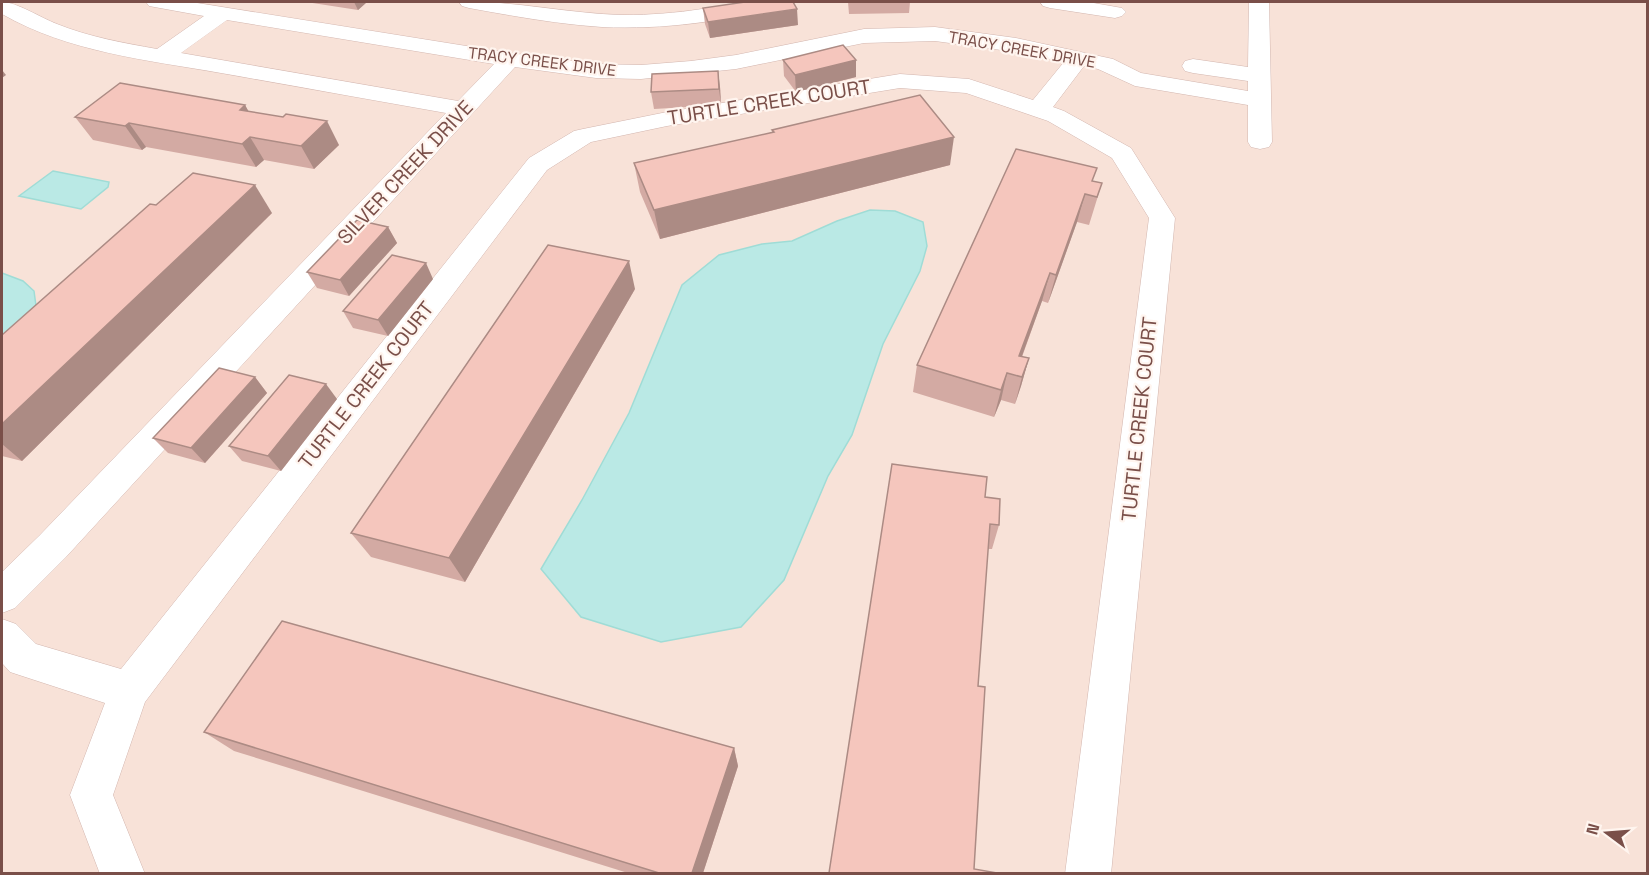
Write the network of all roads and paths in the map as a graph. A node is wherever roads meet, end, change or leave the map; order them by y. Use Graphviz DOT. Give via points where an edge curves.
graph roads {
  1 [pos="156,2"];
  2 [pos="469,2"];
  3 [pos="778,2"];
  4 [pos="1050,2"];
  5 [pos="1259,2"];
  6 [pos="2,6"];
  7 [pos="223,13"];
  8 [pos="1112,31"];
  9 [pos="162,56"];
  10 [pos="1079,58"];
  11 [pos="1140,58"];
  12 [pos="510,60"];
  13 [pos="1172,63"];
  14 [pos="1260,76"];
  15 [pos="1260,100"];
  16 [pos="464,109"];
  17 [pos="1038,110"];
  18 [pos="1260,142"];
  19 [pos="2,596"];
  20 [pos="2,637"];
  21 [pos="129,691"];
  22 [pos="123,873"];
  23 [pos="1088,873"];
  1 -- 7 [label="street, TRACY CREEK DRIVE"];
  2 -- 3 [label="street" via="623,21 714,14"];
  4 -- 8 [label="street"];
  5 -- 14 [label="street"];
  6 -- 9 [label="street" via="52,29"];
  7 -- 9 [label="street"];
  7 -- 12 [label="street, TRACY CREEK DRIVE"];
  8 -- 10 [label="street, TRACY CREEK DRIVE"];
  8 -- 11 [label="street, TRACY CREEK DRIVE"];
  8 -- 15 [label="street, TRACY CREEK DRIVE" via="1136,79"];
  9 -- 16 [label="street"];
  10 -- 12 [label="street, TRACY CREEK DRIVE" via="972,38 900,33 864,36 736,62 641,72 596,71"];
  10 -- 17 [label="street"];
  12 -- 16 [label="street, SILVER CREEK DRIVE"];
  13 -- 14 [label="street"];
  14 -- 15 [label="street"];
  15 -- 18 [label="street"];
  16 -- 19 [label="street, SILVER CREEK DRIVE" via="54,546"];
  17 -- 21 [label="street, TURTLE CREEK COURT" via="969,86 900,81 583,136 538,164"];
  17 -- 23 [label="street, TURTLE CREEK COURT" via="1122,153 1162,218"];
  20 -- 21 [label="street" via="24,659"];
  21 -- 22 [label="street, TURTLE CREEK COURT" via="91,795"];
}
